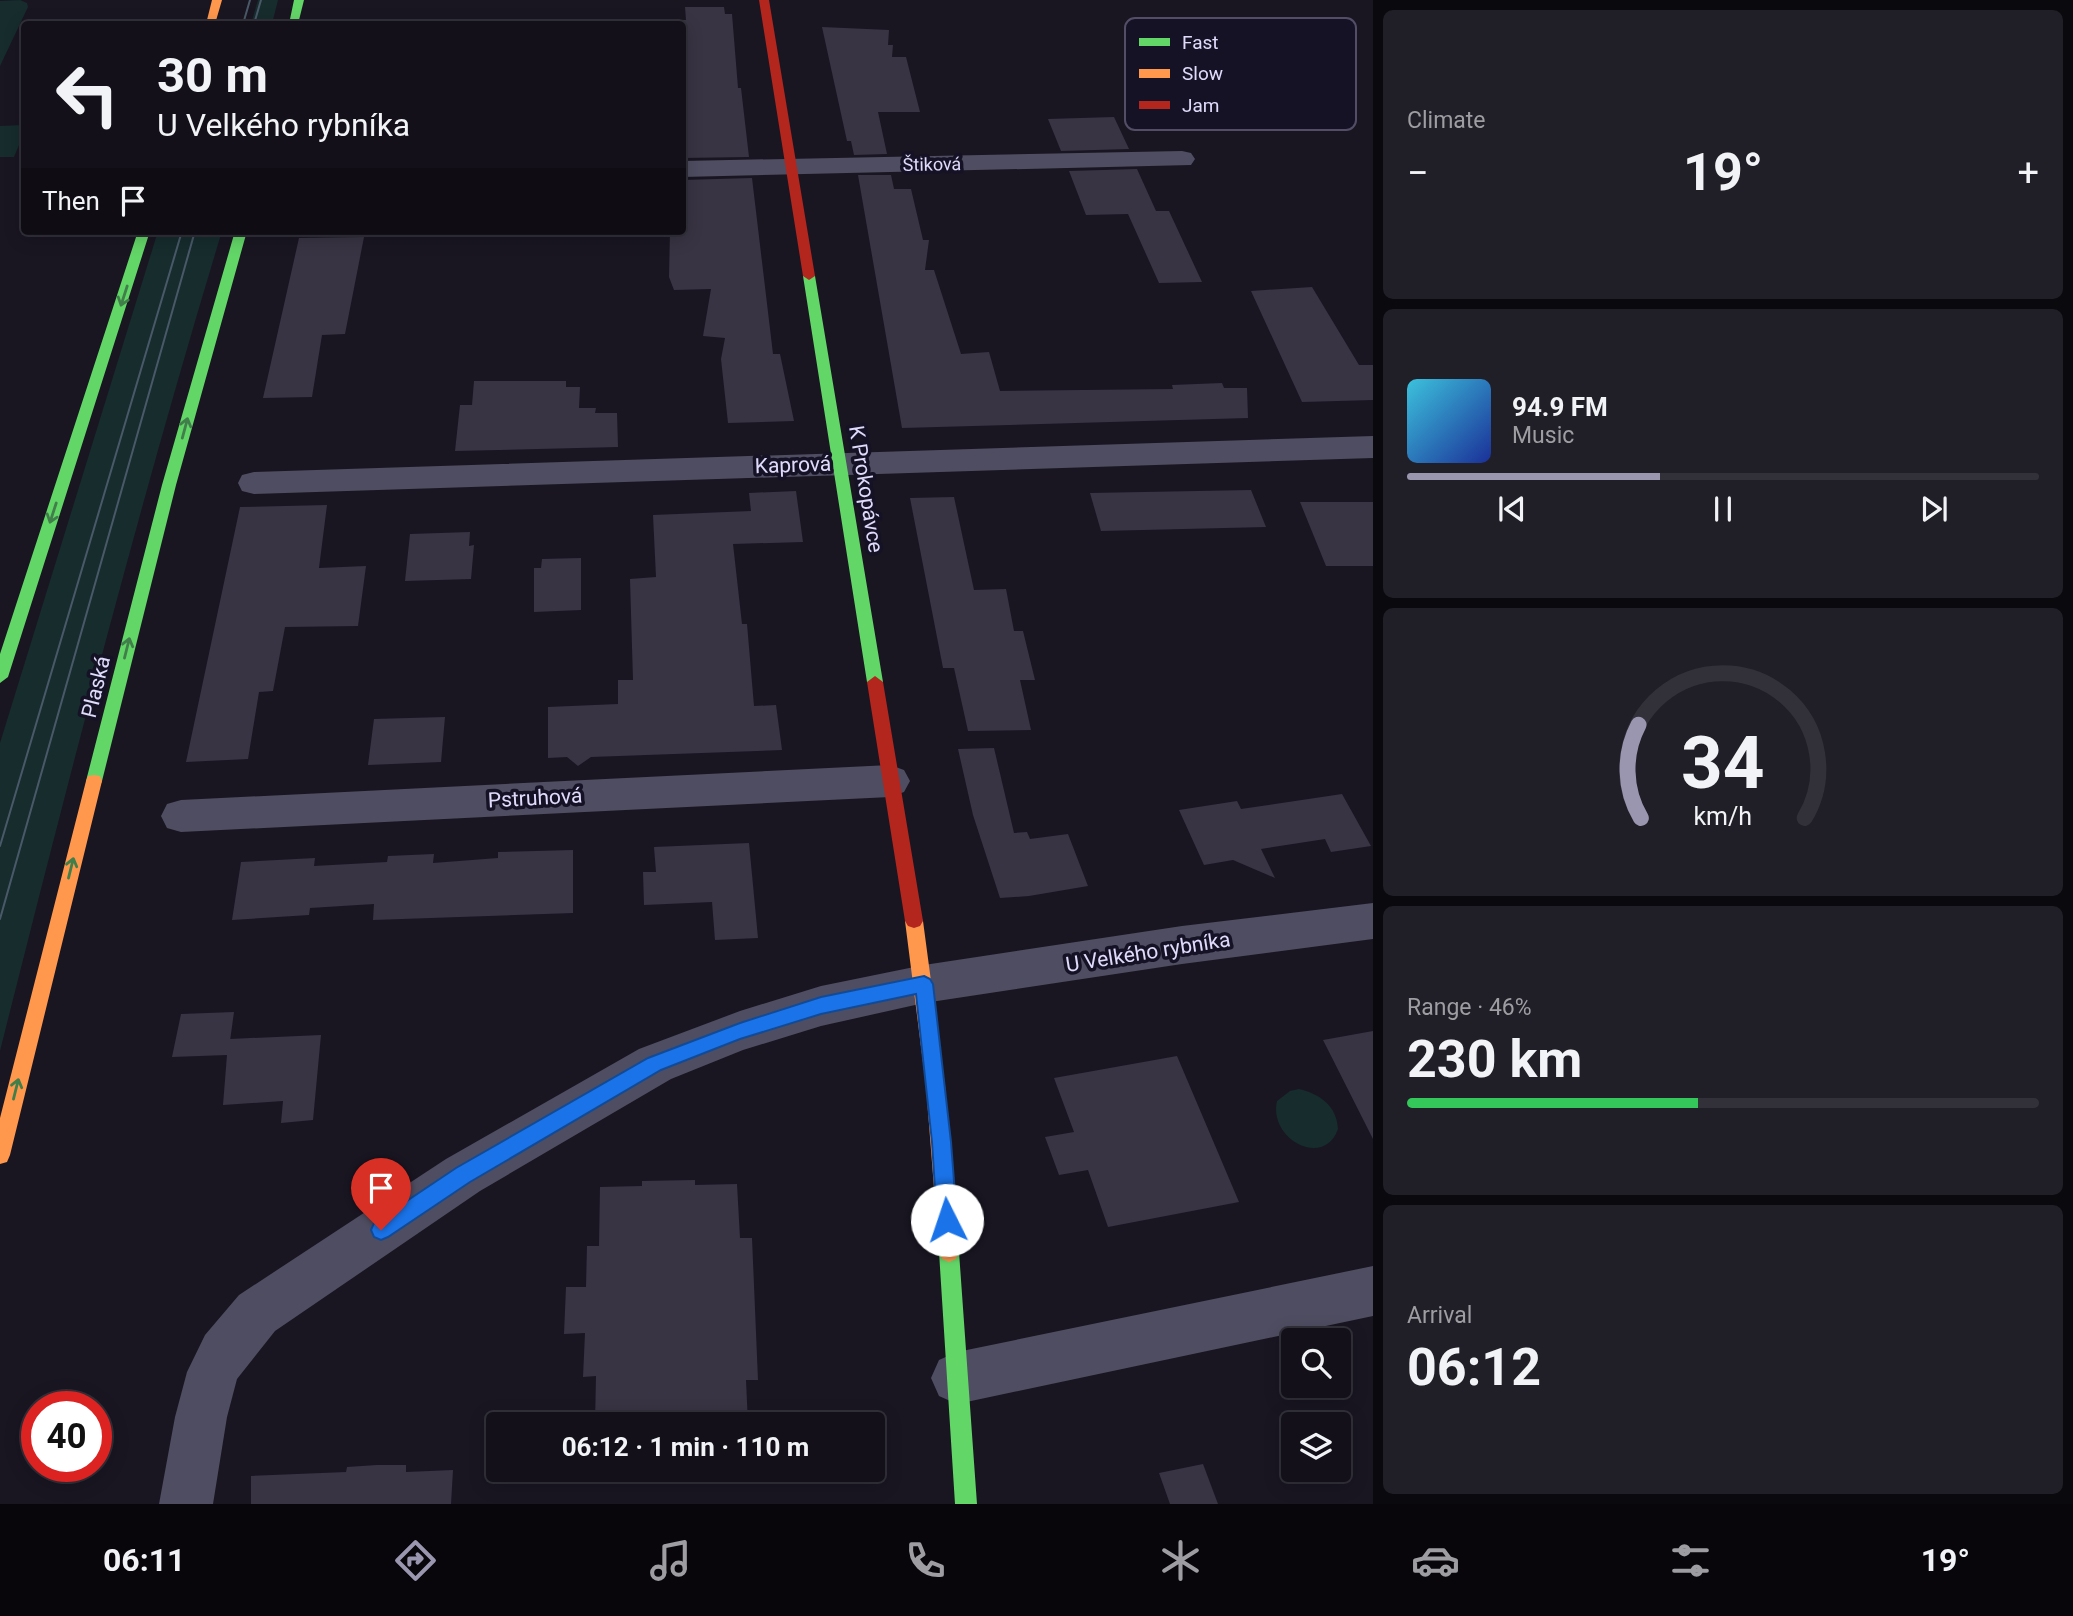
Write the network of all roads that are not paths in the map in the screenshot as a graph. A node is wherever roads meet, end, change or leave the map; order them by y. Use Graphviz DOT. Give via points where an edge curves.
graph roads {
  1 [pos="217,0"];
  2 [pos="299,0"];
  3 [pos="764,0"];
  4 [pos="211,21"];
  5 [pos="294,21"];
  6 [pos="1182,159"];
  7 [pos="791,167"];
  8 [pos="686,169"];
  9 [pos="143,235"];
  10 [pos="240,235"];
  11 [pos="1373,447"];
  12 [pos="841,463"];
  13 [pos="254,483"];
  14 [pos="0,677"];
  15 [pos="890,781"];
  16 [pos="181,816"];
  17 [pos="1373,921"];
  18 [pos="924,984"];
  19 [pos="0,1156"];
  20 [pos="1373,1291"];
  21 [pos="957,1378"];
  22 [pos="186,1504"];
  23 [pos="966,1504"];
  1 -- 4 [label="main road"];
  2 -- 5 [label="main road"];
  3 -- 7 [label="main road, K Prokopávce"];
  6 -- 7 [label="street, Štiková"];
  7 -- 8 [label="street, Štiková"];
  7 -- 12 [label="main road, K Prokopávce"];
  9 -- 14 [label="main road, one-way"];
  19 -- 10 [label="main road, Plaská, one-way" via="169,485"];
  11 -- 12 [label="street, Kaprová"];
  12 -- 13 [label="street, Kaprová"];
  12 -- 15 [label="main road, K Prokopávce"];
  15 -- 16 [label="street, Pstruhová"];
  15 -- 18 [label="main road, K Prokopávce"];
  17 -- 18 [label="street, U Velkého rybníka"];
  18 -- 21 [label="main road" via="942,1142"];
  18 -- 22 [label="street, U Velkého rybníka" via="821,1006 655,1064 463,1175 257,1312 213,1372"];
  20 -- 21 [label="street"];
  21 -- 23 [label="main road"];
}
